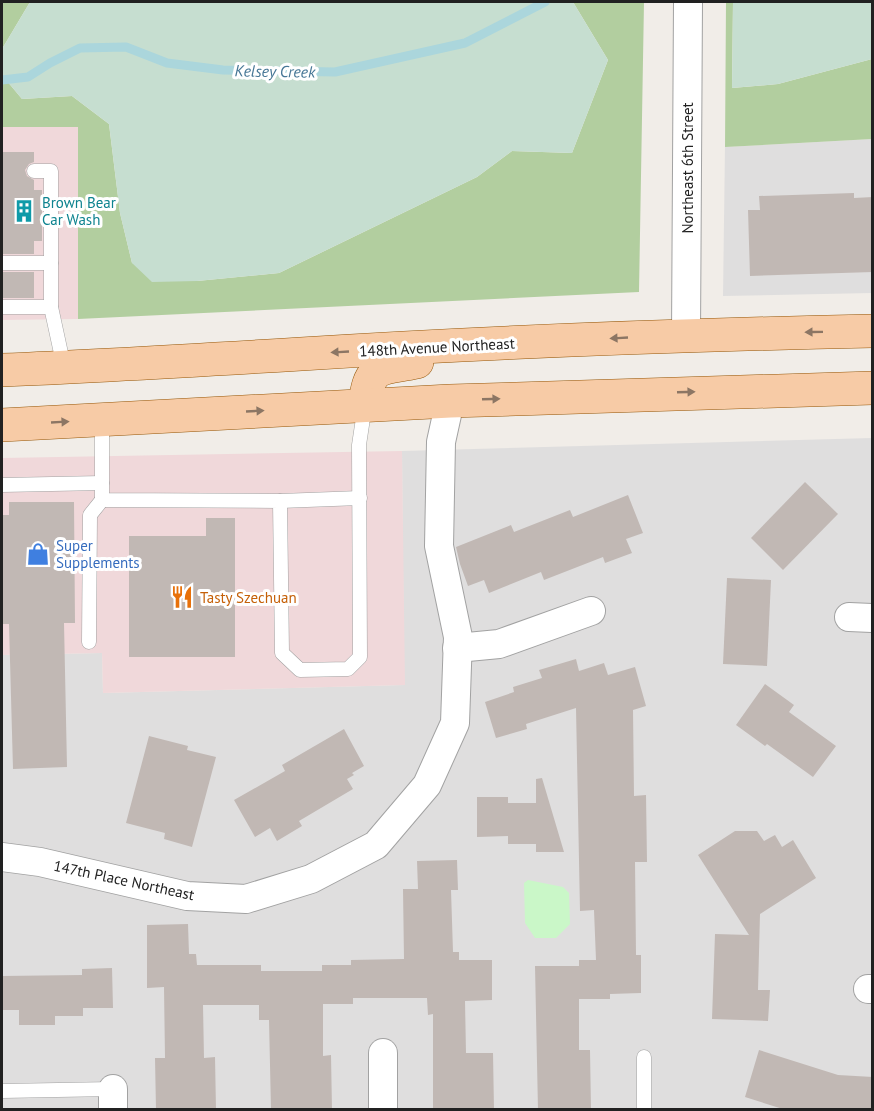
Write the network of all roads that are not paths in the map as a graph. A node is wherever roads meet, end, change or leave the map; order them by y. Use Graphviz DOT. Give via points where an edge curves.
graph roads {
  1 [pos="688,2"];
  2 [pos="34,171"];
  3 [pos="2,263"];
  4 [pos="51,263"];
  5 [pos="2,307"];
  6 [pos="51,307"];
  7 [pos="873,331"];
  8 [pos="686,335"];
  9 [pos="486,345"];
  10 [pos="64,368"];
  11 [pos="2,370"];
  12 [pos="873,388"];
  13 [pos="450,401"];
  14 [pos="365,405"];
  15 [pos="102,420"];
  16 [pos="2,424"];
  17 [pos="102,483"];
  18 [pos="2,485"];
  19 [pos="360,498"];
  20 [pos="102,500"];
  21 [pos="280,501"];
  22 [pos="591,611"];
  23 [pos="89,642"];
  24 [pos="457,648"];
  25 [pos="2,857"];
  26 [pos="383,1053"];
  27 [pos="644,1057"];
  28 [pos="2,1091"];
  29 [pos="113,1099"];
  30 [pos="383,1110"];
  31 [pos="644,1110"];
  1 -- 8 [label="street, Northeast 6th Street"];
  2 -- 4 [label="lane" via="51,171"];
  3 -- 4 [label="lane"];
  4 -- 6 [label="lane"];
  5 -- 6 [label="lane"];
  6 -- 10 [label="lane"];
  7 -- 8 [label="main road, 148th Avenue Northeast, one-way"];
  8 -- 9 [label="main road, 148th Avenue Northeast, one-way"];
  9 -- 10 [label="main road, 148th Avenue Northeast, one-way"];
  9 -- 14 [label="main road" via="381,369 371,376"];
  10 -- 11 [label="main road, 148th Avenue Northeast"];
  13 -- 12 [label="main road, one-way"];
  13 -- 14 [label="main road"];
  13 -- 24 [label="street" via="441,442 439,546 458,636"];
  15 -- 14 [label="main road, one-way"];
  14 -- 19 [label="lane" via="359,445"];
  16 -- 15 [label="main road, one-way"];
  15 -- 17 [label="lane"];
  17 -- 18 [label="lane"];
  17 -- 20 [label="lane"];
  19 -- 21 [label="lane"];
  19 -- 21 [label="lane" via="360,657 348,669 300,670 282,653"];
  20 -- 21 [label="lane"];
  20 -- 23 [label="lane" via="90,515"];
  22 -- 24 [label="street" via="499,644"];
  24 -- 25 [label="street, 147th Place Northeast" via="455,723 427,785 376,845 311,879 246,898 187,896"];
  26 -- 30 [label="street"];
  27 -- 31 [label="lane"];
  28 -- 29 [label="lane"];
}
